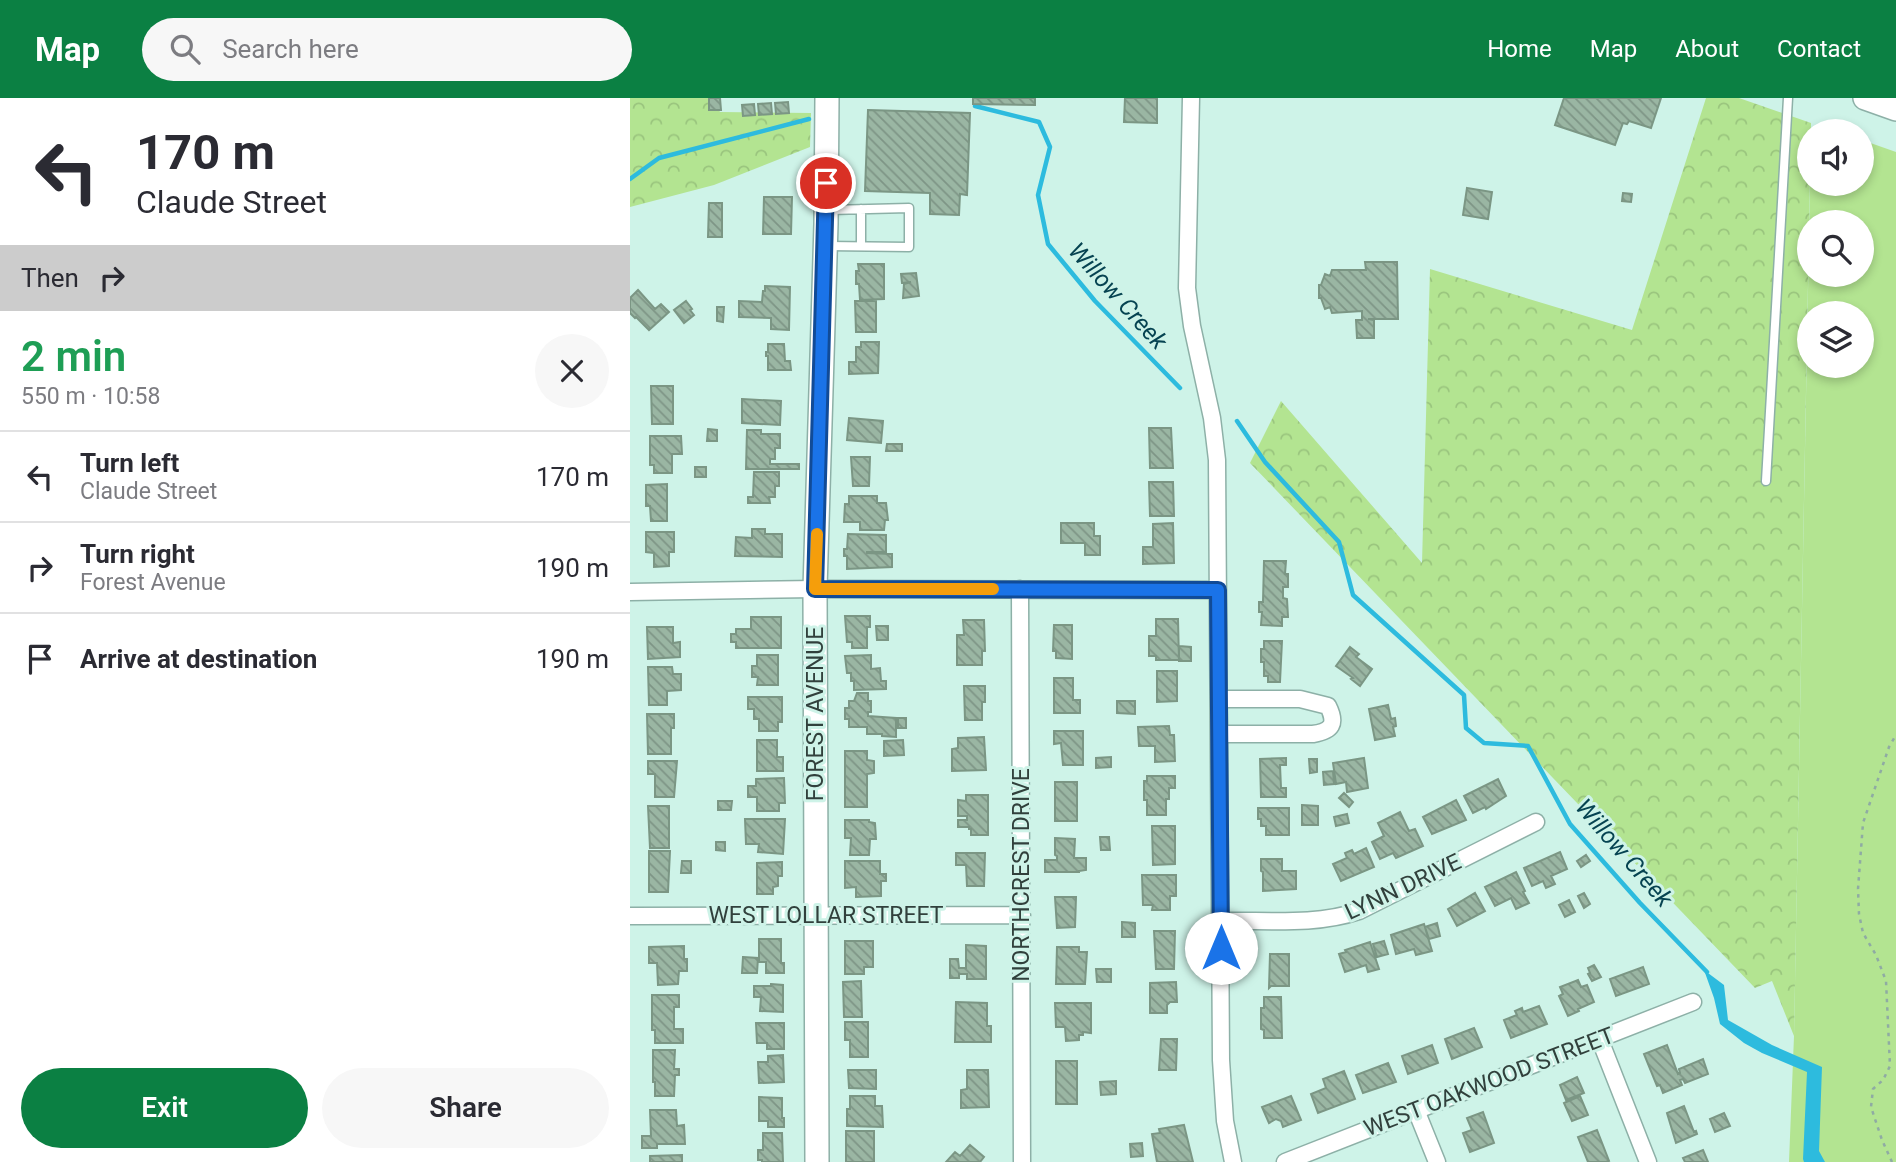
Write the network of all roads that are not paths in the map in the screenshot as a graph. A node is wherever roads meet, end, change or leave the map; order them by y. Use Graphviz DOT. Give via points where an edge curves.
graph roads {
  1 [pos="827,98"];
  2 [pos="1191,98"];
  3 [pos="1788,98"];
  4 [pos="1866,98"];
  5 [pos="1896,109"];
  6 [pos="862,209"];
  7 [pos="826,210"];
  8 [pos="825,246"];
  9 [pos="862,246"];
  10 [pos="1766,481"];
  11 [pos="815,589"];
  12 [pos="1020,589"];
  13 [pos="1218,590"];
  14 [pos="630,592"];
  15 [pos="1219,699"];
  16 [pos="1219,734"];
  17 [pos="1536,822"];
  18 [pos="816,915"];
  19 [pos="1022,915"];
  20 [pos="630,916"];
  21 [pos="1220,921"];
  22 [pos="1693,1002"];
  23 [pos="1600,1040"];
  24 [pos="1416,1110"];
  25 [pos="817,1162"];
  26 [pos="1023,1162"];
  27 [pos="1233,1162"];
  28 [pos="1285,1162"];
  29 [pos="1437,1162"];
  30 [pos="1648,1162"];
  1 -- 7 [label="street, FOREST AVENUE"];
  2 -- 13 [label="street" via="1186,288 1217,460"];
  3 -- 10 [label="lane"];
  4 -- 5 [label="street"];
  6 -- 7 [label="lane"];
  6 -- 9 [label="lane"];
  6 -- 9 [label="lane" via="909,208 909,247"];
  7 -- 8 [label="street, FOREST AVENUE"];
  8 -- 9 [label="lane"];
  8 -- 11 [label="street, FOREST AVENUE"];
  11 -- 12 [label="street"];
  11 -- 14 [label="street"];
  11 -- 18 [label="street, FOREST AVENUE"];
  12 -- 13 [label="street"];
  12 -- 19 [label="street, NORTHCREST DRIVE"];
  13 -- 15 [label="street"];
  15 -- 16 [label="street"];
  15 -- 16 [label="street" via="1300,699 1328,706 1332,723 1325,732 1313,734"];
  16 -- 21 [label="street"];
  17 -- 21 [label="street, LYNN DRIVE" via="1347,915"];
  18 -- 19 [label="street, WEST LOLLAR STREET"];
  18 -- 20 [label="street, WEST LOLLAR STREET"];
  18 -- 25 [label="street, FOREST AVENUE"];
  19 -- 26 [label="street, NORTHCREST DRIVE"];
  21 -- 27 [label="street" via="1221,1060"];
  22 -- 23 [label="street, WEST OAKWOOD STREET"];
  23 -- 24 [label="street, WEST OAKWOOD STREET"];
  23 -- 30 [label="street"];
  24 -- 28 [label="street, WEST OAKWOOD STREET"];
  24 -- 29 [label="street"];
}
